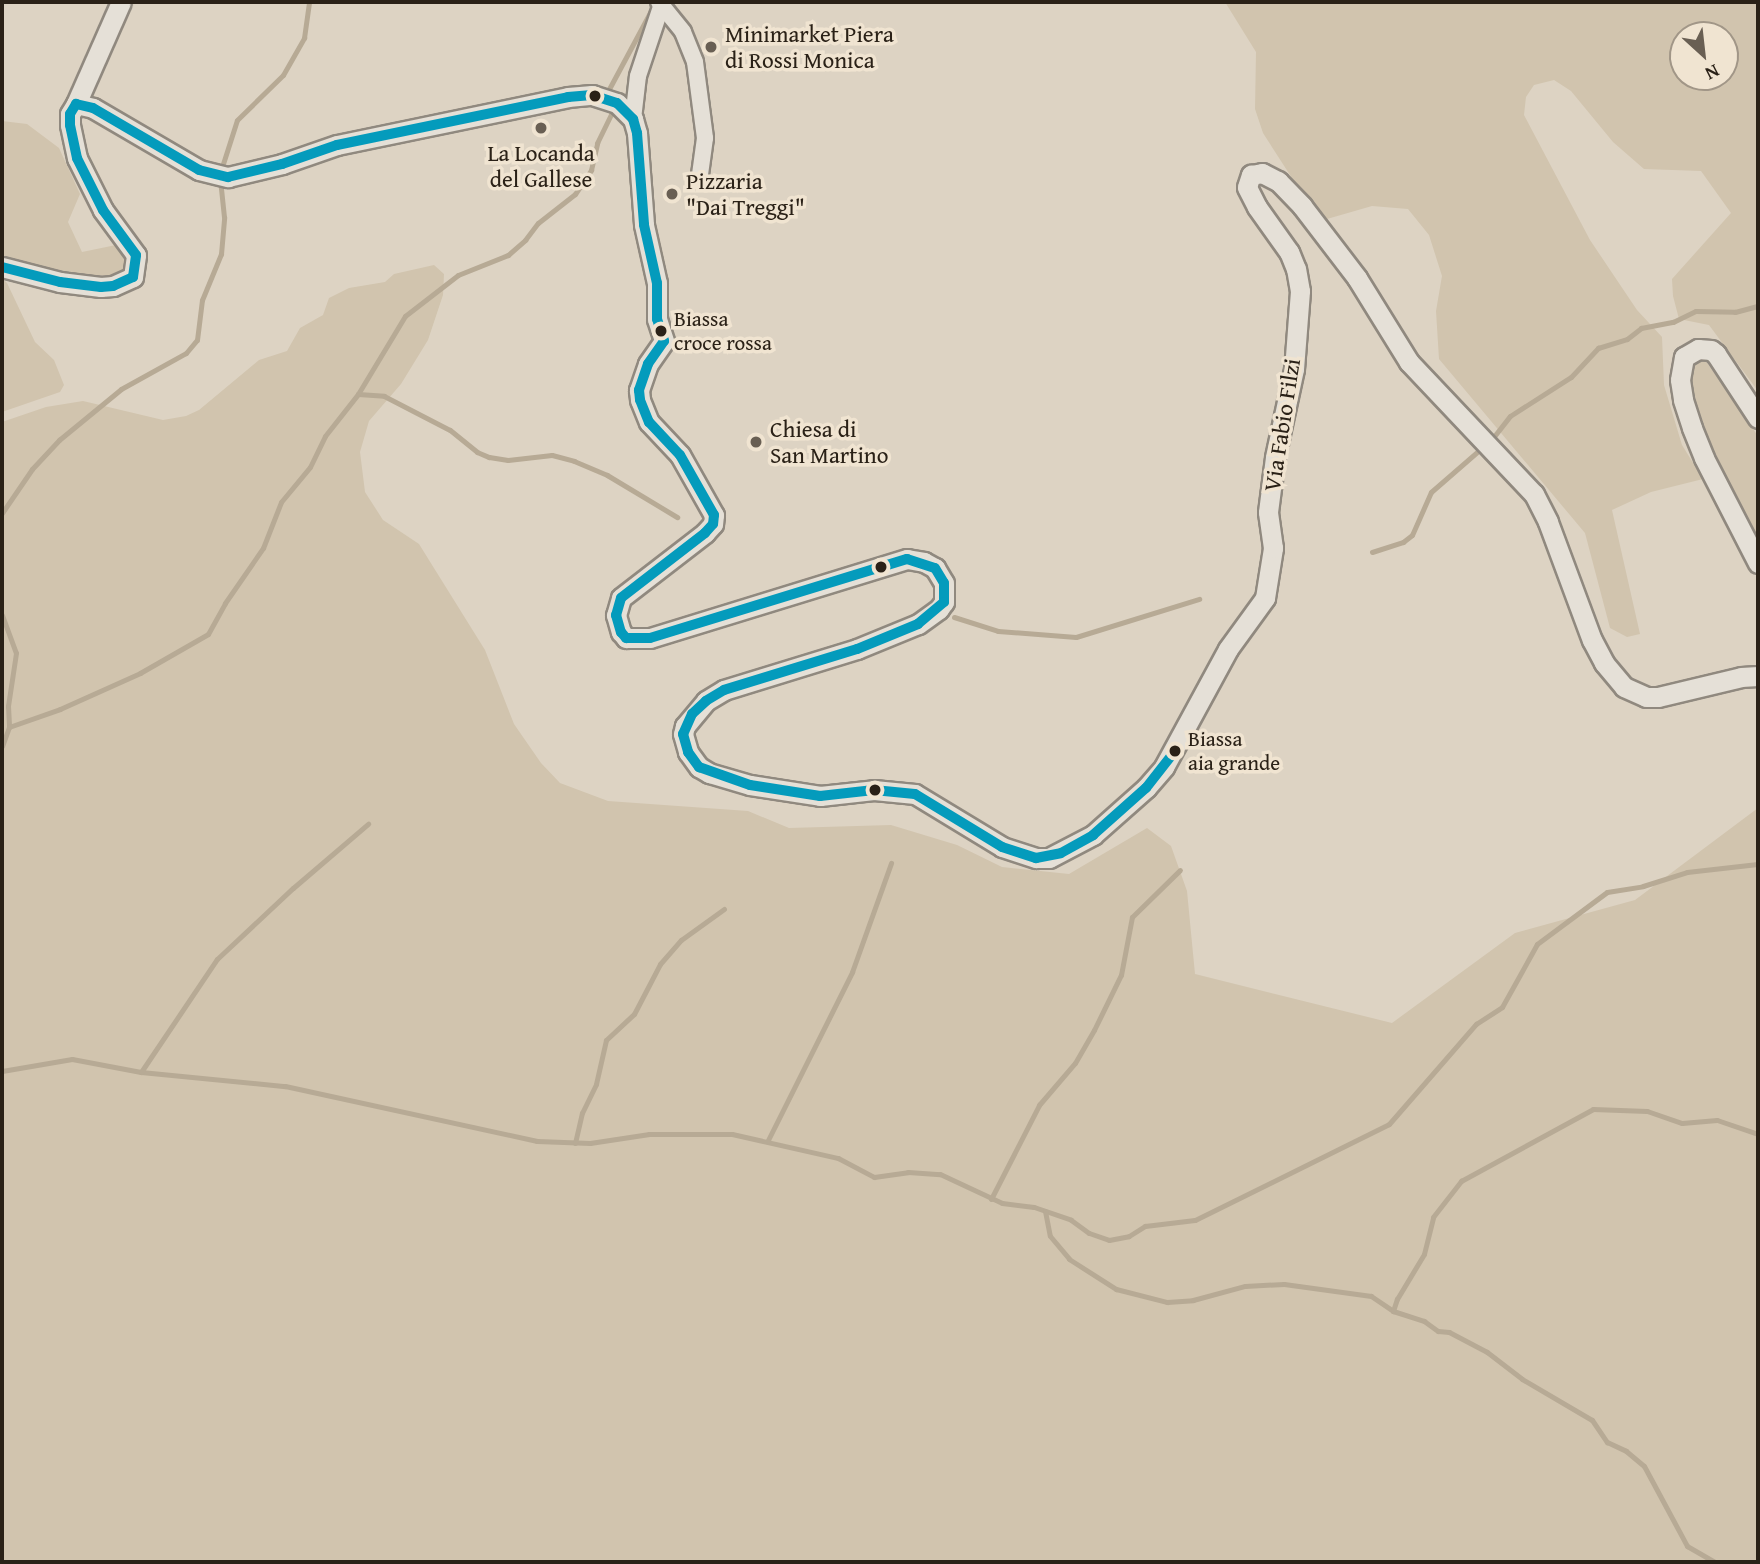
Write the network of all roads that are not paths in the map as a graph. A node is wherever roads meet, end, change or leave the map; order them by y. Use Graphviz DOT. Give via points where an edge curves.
graph roads {
  1 [pos="121,2"];
  2 [pos="660,3"];
  3 [pos="76,104"];
  4 [pos="633,119"];
  5 [pos="699,182"];
  6 [pos="2,267"];
  7 [pos="1758,418"];
  8 [pos="1758,563"];
  9 [pos="1758,676"];
  1 -- 3 [label="street"];
  2 -- 4 [label="street" via="638,76"];
  2 -- 5 [label="street" via="683,32 695,62 705,138"];
  3 -- 4 [label="street" via="93,108 199,170 228,177 337,145 568,97 605,98"];
  3 -- 6 [label="street" via="70,125 77,158 103,210 136,255 132,277 101,287"];
  4 -- 9 [label="street, Via Fabio Filzi" via="644,225 657,282 657,319 664,341 648,364 640,400 649,422 680,455 714,515 705,533 621,598 616,615 621,632 626,638 650,638 907,559 935,568 944,583 944,602 918,624 857,649 724,690 706,701 692,714 683,734 693,760 709,773 820,796 884,790 915,794 1002,847 1036,858 1049,858 1078,846 1146,788 1175,751 1228,649 1265,598 1269,581 1273,548 1268,512 1294,369 1300,291 1289,252 1249,193 1248,179 1257,173 1278,181 1302,206 1357,278 1409,362 1534,494 1592,640 1624,687 1658,697"];
  7 -- 8 [label="street" via="1716,354 1698,349 1684,356 1682,400 1692,428"];
}
